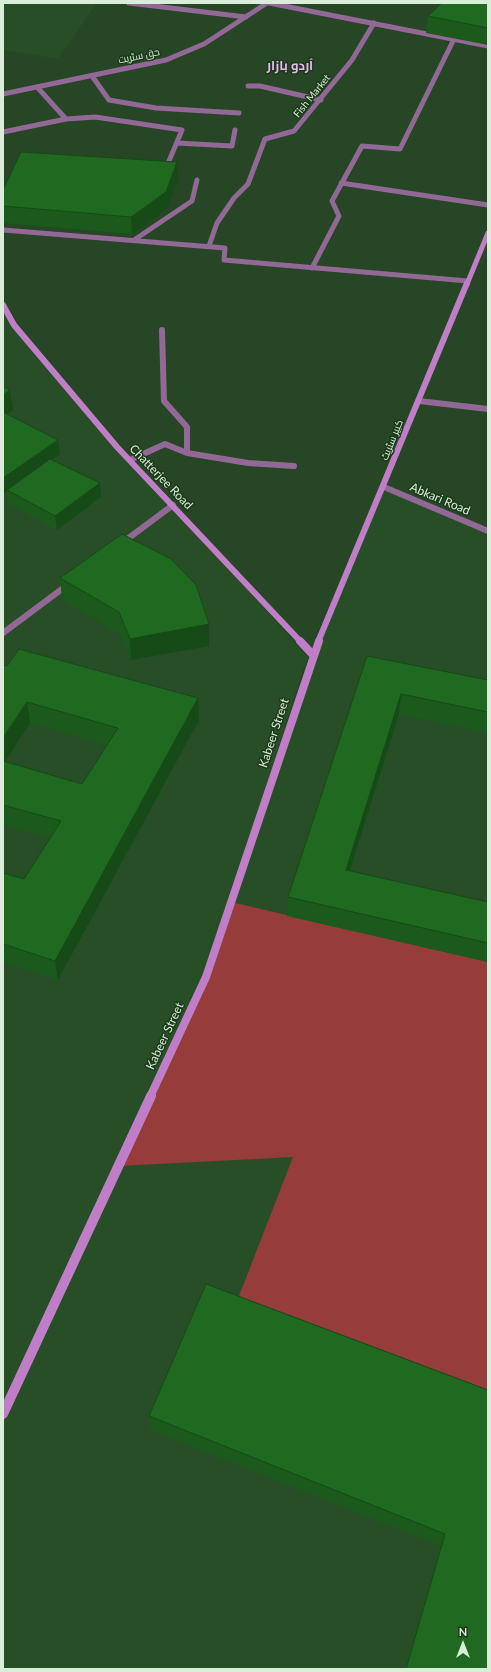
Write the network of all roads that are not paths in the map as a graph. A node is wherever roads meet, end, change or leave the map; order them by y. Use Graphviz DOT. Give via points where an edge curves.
graph roads {
  1 [pos="129,3"];
  2 [pos="268,3"];
  3 [pos="246,17"];
  4 [pos="374,23"];
  5 [pos="454,39"];
  6 [pos="488,46"];
  7 [pos="92,76"];
  8 [pos="248,86"];
  9 [pos="37,87"];
  10 [pos="3,94"];
  11 [pos="321,100"];
  12 [pos="239,113"];
  13 [pos="66,119"];
  14 [pos="235,130"];
  15 [pos="3,132"];
  16 [pos="177,143"];
  17 [pos="169,161"];
  18 [pos="197,180"];
  19 [pos="341,183"];
  20 [pos="488,205"];
  21 [pos="3,230"];
  22 [pos="488,233"];
  23 [pos="134,240"];
  24 [pos="209,246"];
  25 [pos="312,268"];
  26 [pos="468,281"];
  27 [pos="3,305"];
  28 [pos="162,330"];
  29 [pos="419,401"];
  30 [pos="488,409"];
  31 [pos="187,452"];
  32 [pos="130,460"];
  33 [pos="294,466"];
  34 [pos="384,487"];
  35 [pos="173,505"];
  36 [pos="488,531"];
  37 [pos="116,548"];
  38 [pos="78,576"];
  39 [pos="3,633"];
  40 [pos="313,655"];
  41 [pos="3,1414"];
  1 -- 3 [label="street"];
  2 -- 3 [label="street, حق سٹریت"];
  2 -- 4 [label="street"];
  3 -- 7 [label="street, حق سٹریت" via="204,44 166,60"];
  4 -- 5 [label="street"];
  4 -- 11 [label="street, Fish Market" via="352,60"];
  5 -- 6 [label="street"];
  5 -- 19 [label="street" via="400,149 362,146"];
  7 -- 9 [label="street, حق سٹریت"];
  7 -- 12 [label="street" via="109,100 156,108"];
  8 -- 11 [label="street" via="260,86"];
  9 -- 10 [label="street, حق سٹریت"];
  9 -- 13 [label="street"];
  11 -- 24 [label="street, Fish Market" via="294,131 265,139 248,184 234,198 217,223"];
  13 -- 15 [label="street"];
  13 -- 16 [label="street" via="96,117 182,130"];
  14 -- 16 [label="street" via="232,146"];
  16 -- 17 [label="street"];
  18 -- 23 [label="street" via="192,201"];
  19 -- 20 [label="street"];
  19 -- 25 [label="street" via="332,201 339,216"];
  21 -- 23 [label="street"];
  22 -- 26 [label="street, کبیر سٹریٹ"];
  23 -- 24 [label="street"];
  24 -- 25 [label="street" via="225,248 224,260"];
  25 -- 26 [label="street"];
  26 -- 29 [label="street, کبیر سٹریٹ"];
  27 -- 32 [label="street, Chatterjee Road" via="14,325"];
  28 -- 31 [label="street" via="164,401 187,427"];
  29 -- 30 [label="street"];
  29 -- 34 [label="street, کبیر سٹریٹ"];
  31 -- 32 [label="street" via="165,444"];
  31 -- 33 [label="street" via="248,463"];
  32 -- 35 [label="street, Chatterjee Road"];
  34 -- 36 [label="street, Abkari Road"];
  34 -- 40 [label="street, کبیر سٹریٹ"];
  35 -- 37 [label="street"];
  35 -- 40 [label="street, Chatterjee Road"];
  38 -- 39 [label="street"];
  40 -- 41 [label="street, Kabeer Street" via="206,977"];
}
